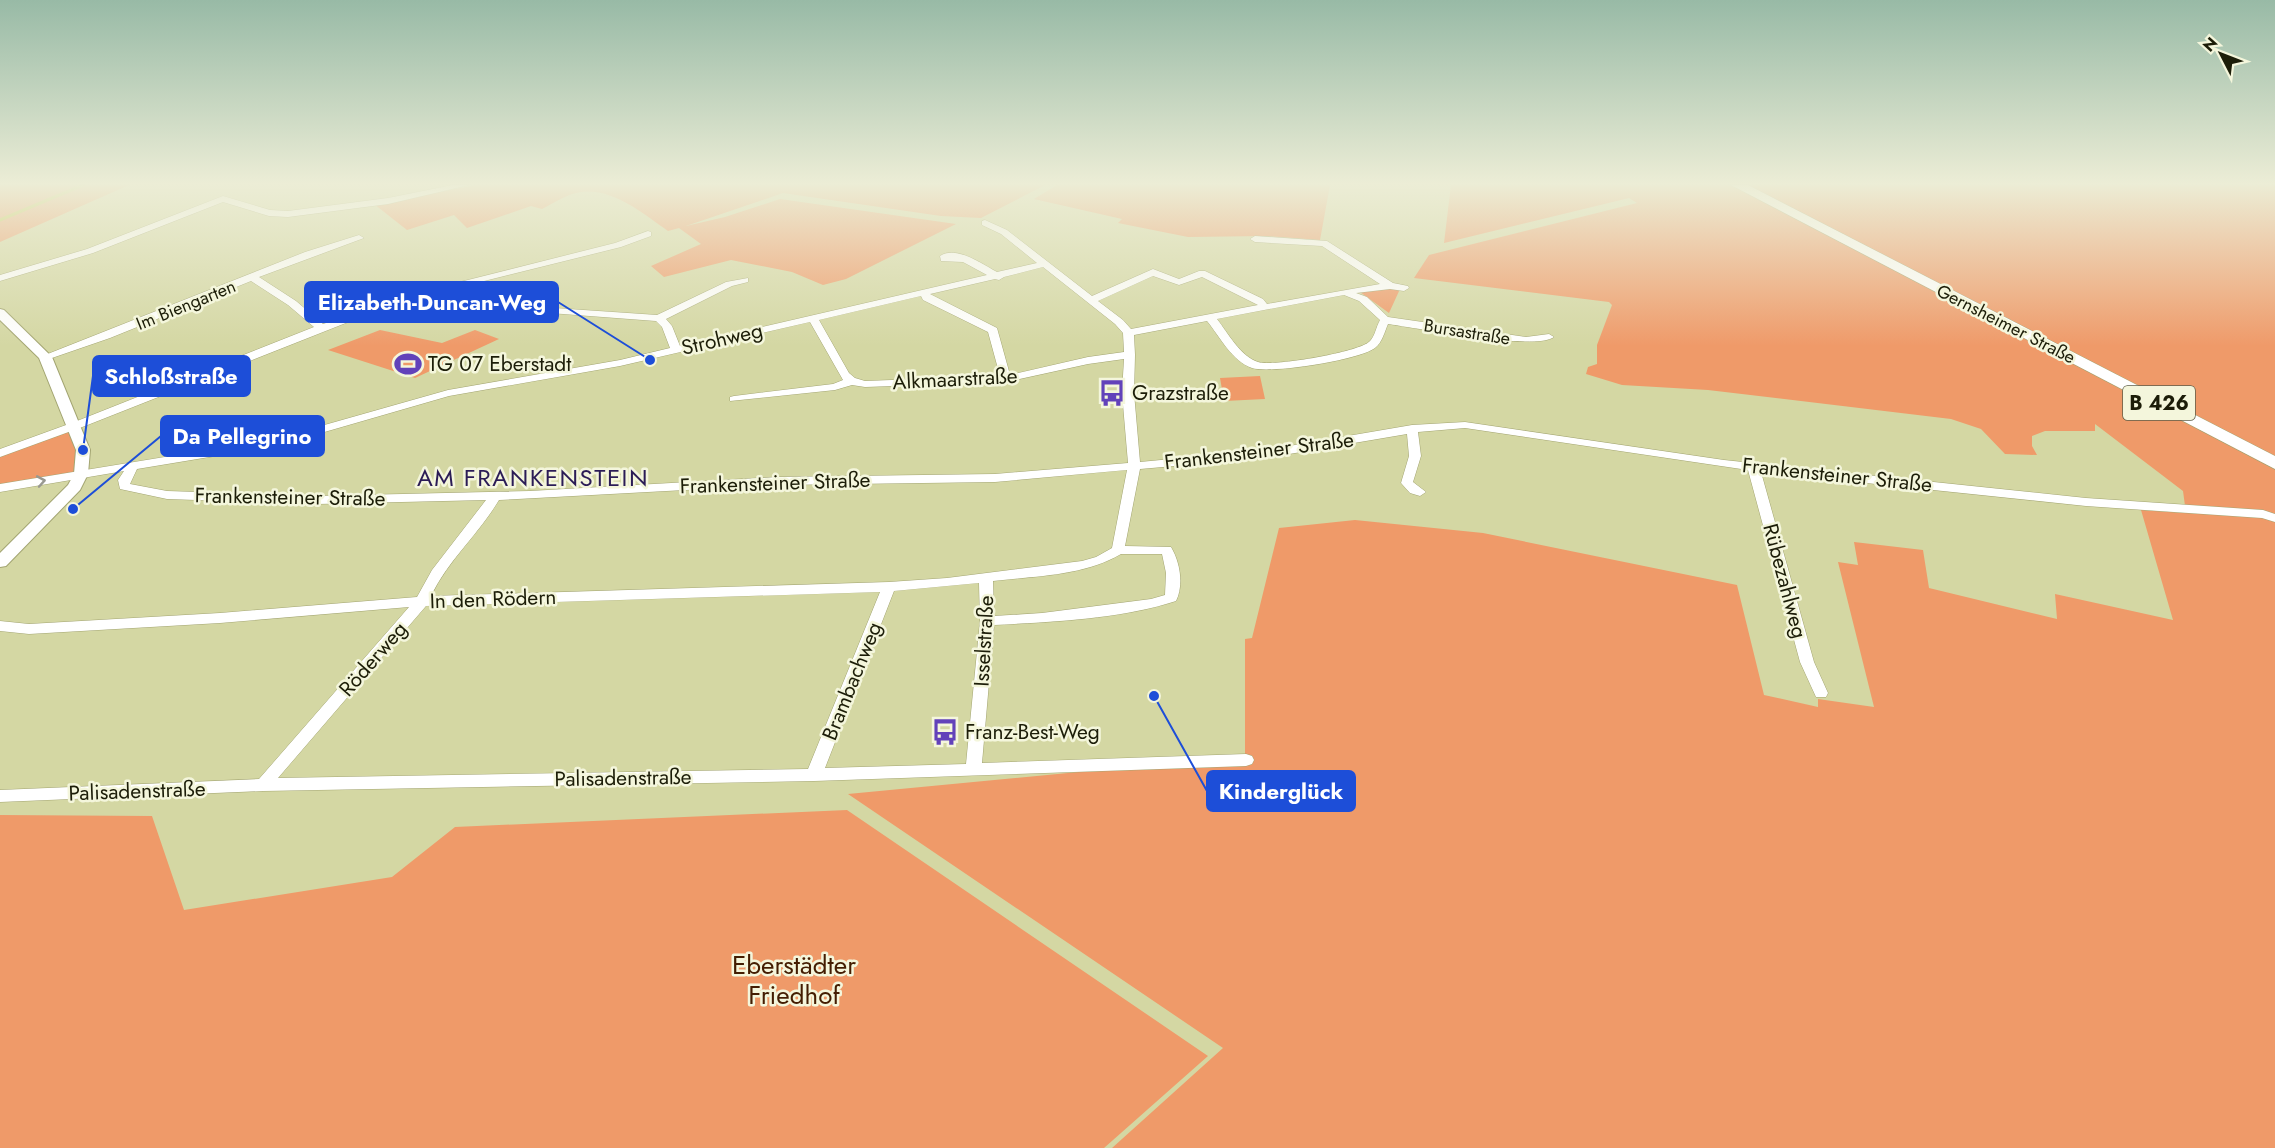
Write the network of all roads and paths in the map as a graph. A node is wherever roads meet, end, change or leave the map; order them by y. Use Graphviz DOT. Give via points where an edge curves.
graph roads {
  1 [pos="120,239"];
  2 [pos="357,239"];
  3 [pos="636,239"];
  4 [pos="1013,239"];
  5 [pos="1256,239"];
  6 [pos="1841,239"];
  7 [pos="956,258"];
  8 [pos="1046,264"];
  9 [pos="999,277"];
  10 [pos="0,278"];
  11 [pos="254,278"];
  12 [pos="745,280"];
  13 [pos="1390,286"];
  14 [pos="1404,288"];
  15 [pos="924,293"];
  16 [pos="1347,293"];
  17 [pos="1091,300"];
  18 [pos="1265,307"];
  19 [pos="554,311"];
  20 [pos="0,313"];
  21 [pos="659,318"];
  22 [pos="813,318"];
  23 [pos="1210,318"];
  24 [pos="1385,320"];
  25 [pos="322,328"];
  26 [pos="1128,333"];
  27 [pos="1549,337"];
  28 [pos="676,350"];
  29 [pos="1130,355"];
  30 [pos="45,357"];
  31 [pos="1006,379"];
  32 [pos="850,381"];
  33 [pos="734,399"];
  34 [pos="74,428"];
  35 [pos="1412,429"];
  36 [pos="0,453"];
  37 [pos="2275,463"];
  38 [pos="133,466"];
  39 [pos="1753,466"];
  40 [pos="1134,467"];
  41 [pos="81,474"];
  42 [pos="0,488"];
  43 [pos="1420,492"];
  44 [pos="494,497"];
  45 [pos="2269,516"];
  46 [pos="1118,550"];
  47 [pos="0,562"];
  48 [pos="986,578"];
  49 [pos="889,588"];
  50 [pos="422,602"];
  51 [pos="987,621"];
  52 [pos="0,626"];
  53 [pos="1821,693"];
  54 [pos="1246,760"];
  55 [pos="974,767"];
  56 [pos="814,775"];
  57 [pos="263,785"];
  58 [pos="0,796"];
  1 -- 10 [label="street"];
  2 -- 11 [label="street, Im Biengarten" via="308,254"];
  3 -- 25 [label="street" via="428,294"];
  4 -- 8 [label="street"];
  5 -- 13 [label="street" via="1324,243"];
  6 -- 37 [label="main road, Gernsheimer Straße / B 426"];
  7 -- 9 [label="street"];
  8 -- 9 [label="street, Strohweg"];
  8 -- 17 [label="street"];
  9 -- 15 [label="street, Strohweg"];
  11 -- 25 [label="street"];
  11 -- 30 [label="street, Im Biengarten"];
  12 -- 21 [label="street"];
  13 -- 14 [label="street"];
  13 -- 16 [label="street"];
  15 -- 22 [label="street, Strohweg"];
  15 -- 31 [label="street" via="993,330"];
  16 -- 18 [label="street"];
  16 -- 24 [label="street" via="1363,299"];
  17 -- 18 [label="street" via="1153,272 1179,282 1202,273"];
  17 -- 26 [label="street"];
  18 -- 23 [label="street"];
  19 -- 21 [label="street"];
  20 -- 30 [label="street"];
  21 -- 28 [label="street" via="667,326"];
  22 -- 28 [label="street, Strohweg"];
  22 -- 32 [label="street"];
  23 -- 24 [label="street" via="1243,357 1266,368 1370,347"];
  23 -- 26 [label="street"];
  24 -- 27 [label="street, Bursastraße" via="1526,340"];
  25 -- 34 [label="street"];
  26 -- 29 [label="street"];
  28 -- 38 [label="street, Strohweg" via="448,393 276,442"];
  29 -- 31 [label="street, Alkmaarstraße" via="1108,356"];
  29 -- 40 [label="street" via="1128,393"];
  30 -- 34 [label="street"];
  31 -- 32 [label="street, Alkmaarstraße" via="865,384"];
  32 -- 33 [label="street, Alkmaarstraße" via="835,387"];
  34 -- 36 [label="street"];
  34 -- 41 [label="street" via="83,450"];
  35 -- 39 [label="street, Frankensteiner Straße" via="1471,426"];
  35 -- 40 [label="street, Frankensteiner Straße" via="1266,454"];
  35 -- 43 [label="street" via="1415,456 1407,483"];
  38 -- 41 [label="street, Strohweg"];
  38 -- 44 [label="street, Frankensteiner Straße" via="124,486 166,495 317,500"];
  39 -- 45 [label="street, Frankensteiner Straße" via="2086,502"];
  39 -- 53 [label="street, Rübezahlweg" via="1807,662"];
  40 -- 44 [label="street, Frankensteiner Straße" via="995,478 778,481"];
  40 -- 46 [label="street"];
  42 -- 41 [label="street, one-way"];
  41 -- 47 [label="street" via="75,487"];
  44 -- 50 [label="street, Röderweg" via="485,515 428,585"];
  46 -- 48 [label="street, Isselstraße" via="1110,557 1082,565"];
  46 -- 51 [label="street, Isselstraße" via="1166,550 1170,555 1171,598 1042,618"];
  48 -- 49 [label="street, In den Rödern"];
  48 -- 51 [label="street, Isselstraße"];
  49 -- 50 [label="street, In den Rödern"];
  49 -- 56 [label="street, Brambachweg"];
  50 -- 52 [label="street, In den Rödern" via="29,629"];
  50 -- 57 [label="street, Röderweg"];
  51 -- 55 [label="street, Isselstraße"];
  54 -- 55 [label="street, Palisadenstraße"];
  55 -- 56 [label="street, Palisadenstraße"];
  56 -- 57 [label="street, Palisadenstraße"];
  57 -- 58 [label="street, Palisadenstraße"];
}
